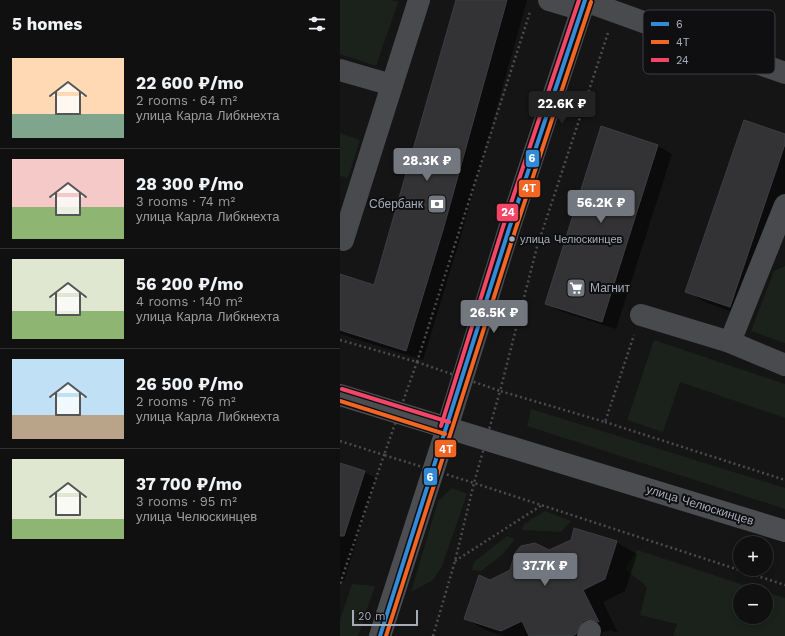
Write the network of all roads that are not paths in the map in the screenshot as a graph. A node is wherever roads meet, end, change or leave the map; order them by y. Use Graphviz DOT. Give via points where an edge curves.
graph roads {
  1 [pos="419,0"];
  2 [pos="540,4"];
  3 [pos="584,4"];
  4 [pos="643,22"];
  5 [pos="340,70"];
  6 [pos="775,70"];
  7 [pos="785,74"];
  8 [pos="392,85"];
  9 [pos="785,205"];
  10 [pos="340,239"];
  11 [pos="641,315"];
  12 [pos="730,342"];
  13 [pos="785,365"];
  14 [pos="340,394"];
  15 [pos="447,428"];
  16 [pos="785,532"];
  17 [pos="380,636"];
  1 -- 8 [label="street"];
  2 -- 3 [label="street"];
  3 -- 4 [label="street"];
  3 -- 15 [label="street" via="509,229"];
  5 -- 8 [label="street"];
  6 -- 7 [label="street"];
  8 -- 10 [label="street" via="343,240"];
  9 -- 12 [label="street"];
  11 -- 12 [label="street"];
  12 -- 13 [label="street"];
  14 -- 15 [label="main road, улица Челюскинцев"];
  15 -- 16 [label="main road, улица Челюскинцев"];
  15 -- 17 [label="main road"];
}
